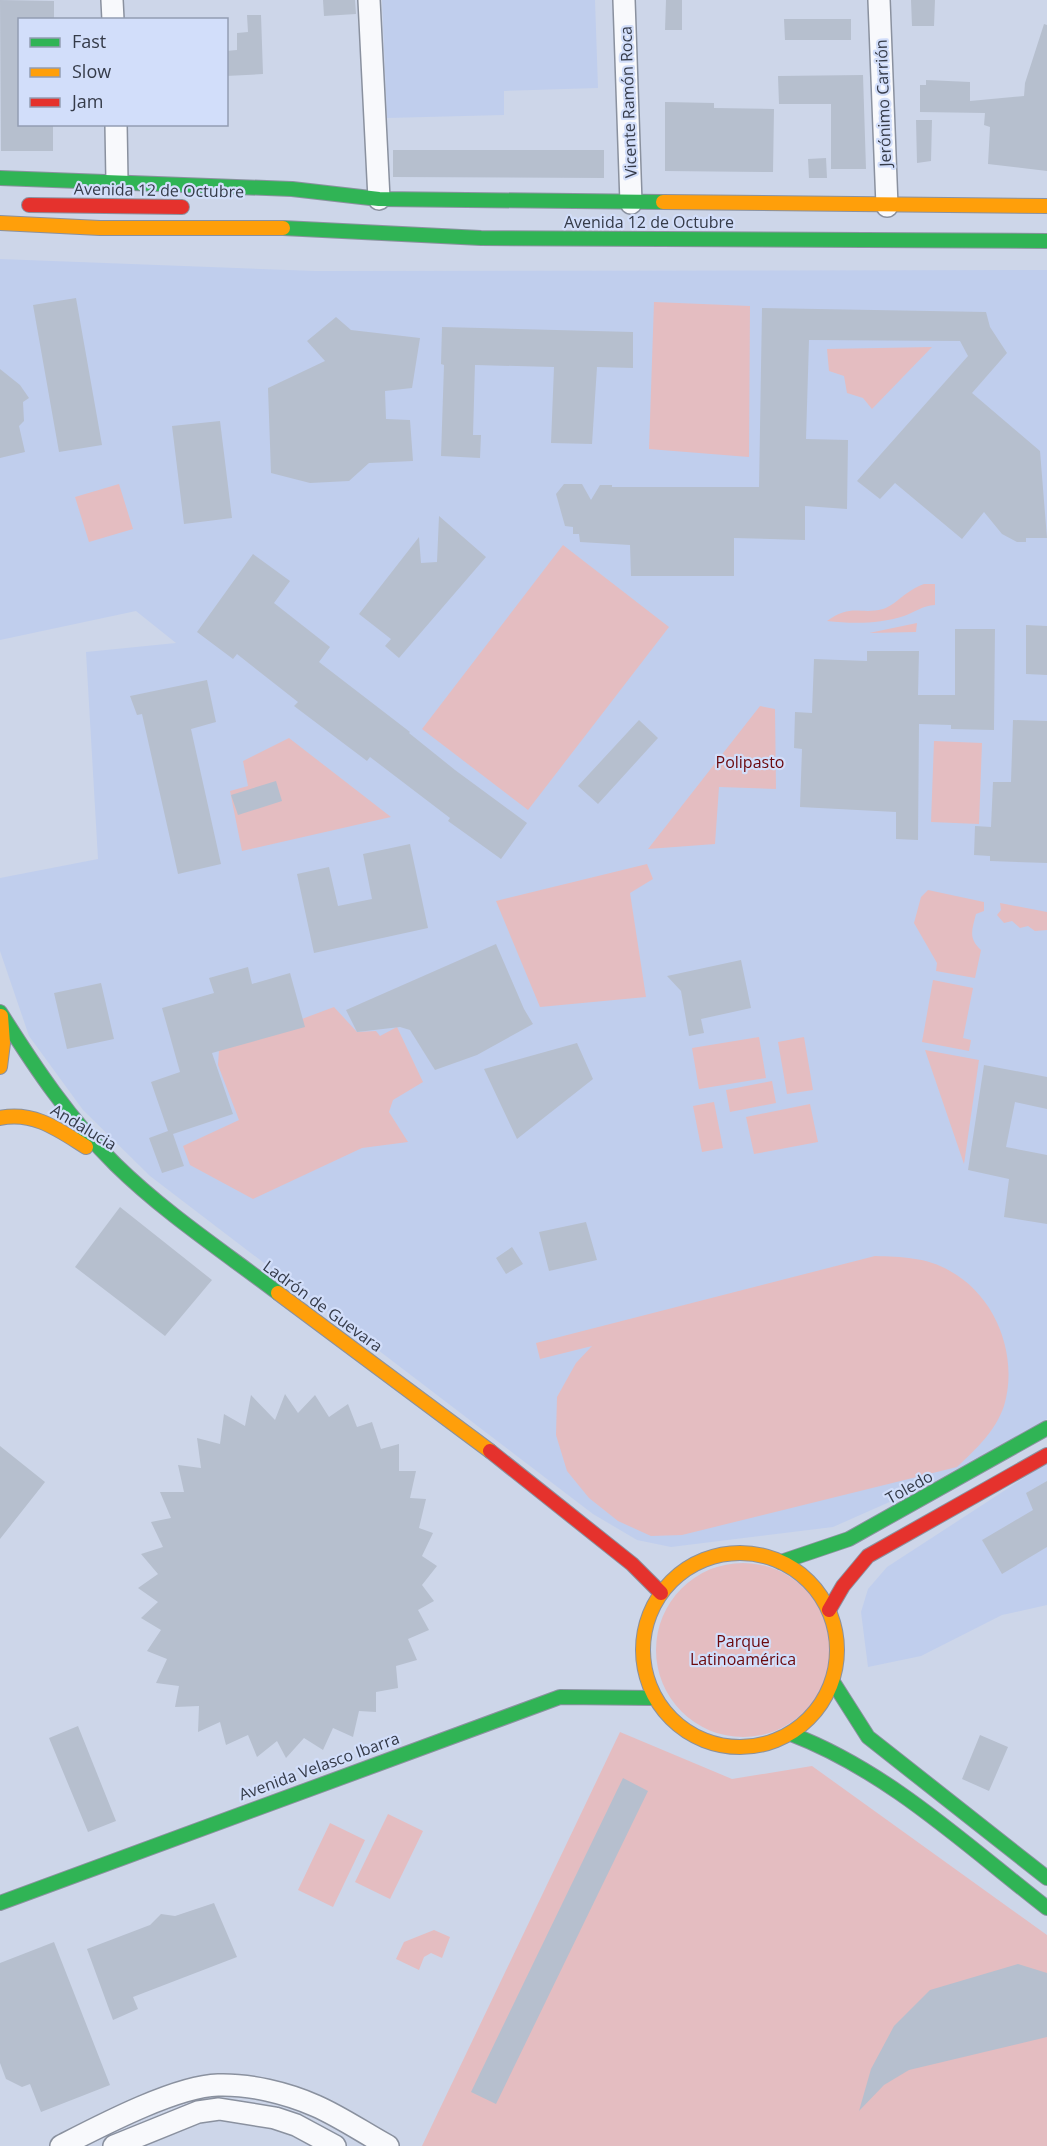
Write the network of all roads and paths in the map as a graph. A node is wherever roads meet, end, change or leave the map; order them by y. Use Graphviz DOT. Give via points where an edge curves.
graph roads {
  1 [pos="112,0"];
  2 [pos="369,0"];
  3 [pos="624,0"];
  4 [pos="879,0"];
  5 [pos="113,18"];
  6 [pos="116,126"];
  7 [pos="0,178"];
  8 [pos="117,180"];
  9 [pos="0,191"];
  10 [pos="352,198"];
  11 [pos="379,199"];
  12 [pos="11,204"];
  13 [pos="801,204"];
  14 [pos="887,206"];
  15 [pos="1047,206"];
  16 [pos="192,207"];
  17 [pos="627,214"];
  18 [pos="0,223"];
  19 [pos="250,226"];
  20 [pos="758,228"];
  21 [pos="0,235"];
  22 [pos="566,238"];
  23 [pos="1047,241"];
  24 [pos="0,1012"];
  25 [pos="0,1067"];
  26 [pos="0,1118"];
  27 [pos="116,1165"];
  28 [pos="1047,1428"];
  29 [pos="1047,1455"];
  30 [pos="781,1562"];
  31 [pos="661,1593"];
  32 [pos="830,1610"];
  33 [pos="833,1682"];
  34 [pos="655,1698"];
  35 [pos="791,1734"];
  36 [pos="339,1776"];
  37 [pos="283,1815"];
  38 [pos="1047,1878"];
  39 [pos="0,1903"];
  40 [pos="1047,1908"];
  41 [pos="345,2121"];
  42 [pos="106,2123"];
  43 [pos="122,2144"];
  44 [pos="323,2145"];
  45 [pos="61,2146"];
  46 [pos="388,2146"];
  1 -- 5 [label="street"];
  2 -- 11 [label="street"];
  3 -- 17 [label="street, Vicente Ramón Roca"];
  4 -- 14 [label="street, Jerónimo Carrión"];
  6 -- 8 [label="street"];
  7 -- 8 [label="main road, Avenida 12 de Octubre"];
  8 -- 10 [label="main road, Avenida 12 de Octubre" via="292,189"];
  9 -- 10 [label="main road, Avenida 12 de Octubre" via="282,199 311,206"];
  10 -- 11 [label="main road, Avenida 12 de Octubre"];
  11 -- 17 [label="main road, Avenida 12 de Octubre"];
  12 -- 16 [label="main road, Avenida 12 de Octubre"];
  13 -- 14 [label="main road, Avenida 12 de Octubre"];
  13 -- 17 [label="main road, Avenida 12 de Octubre"];
  13 -- 20 [label="main road"];
  14 -- 15 [label="main road, Avenida 12 de Octubre"];
  17 -- 22 [label="main road" via="610,229"];
  18 -- 19 [label="main road, Avenida 12 de Octubre" via="100,228"];
  19 -- 21 [label="main road, Avenida 12 de Octubre" via="208,234"];
  19 -- 22 [label="main road, Avenida 12 de Octubre" via="481,238"];
  20 -- 22 [label="main road, Avenida 12 de Octubre"];
  20 -- 23 [label="main road, Avenida 12 de Octubre"];
  24 -- 25 [label="main road"];
  24 -- 27 [label="main road, Ladrón de Guevara" via="47,1086"];
  26 -- 27 [label="main road, Andalucia" via="14,1114 31,1116"];
  27 -- 31 [label="main road, Ladrón de Guevara" via="191,1228 427,1402 633,1564"];
  28 -- 30 [label="main road, Toledo" via="849,1539"];
  29 -- 32 [label="main road" via="868,1556 843,1586"];
  30 -- 31 [label="main road" via="755,1554 728,1553 702,1560 679,1573"];
  30 -- 32 [label="main road" via="801,1574"];
  31 -- 34 [label="main road" via="648,1617 642,1645 645,1672"];
  32 -- 33 [label="main road" via="838,1650"];
  33 -- 35 [label="main road" via="815,1714"];
  33 -- 38 [label="main road" via="868,1737"];
  34 -- 35 [label="main road" via="675,1722 701,1739 731,1747 762,1746"];
  34 -- 36 [label="main road, Avenida Velasco Ibarra" via="560,1697"];
  35 -- 40 [label="main road" via="830,1749 874,1774"];
  36 -- 37 [label="main road"];
  36 -- 39 [label="main road, Avenida Velasco Ibarra"];
  41 -- 42 [label="street" via="286,2096 219,2085 192,2088"];
  41 -- 44 [label="street"];
  41 -- 46 [label="street"];
  42 -- 43 [label="street"];
  42 -- 45 [label="street"];
  43 -- 44 [label="street" via="198,2112 219,2109 275,2118"];
}
